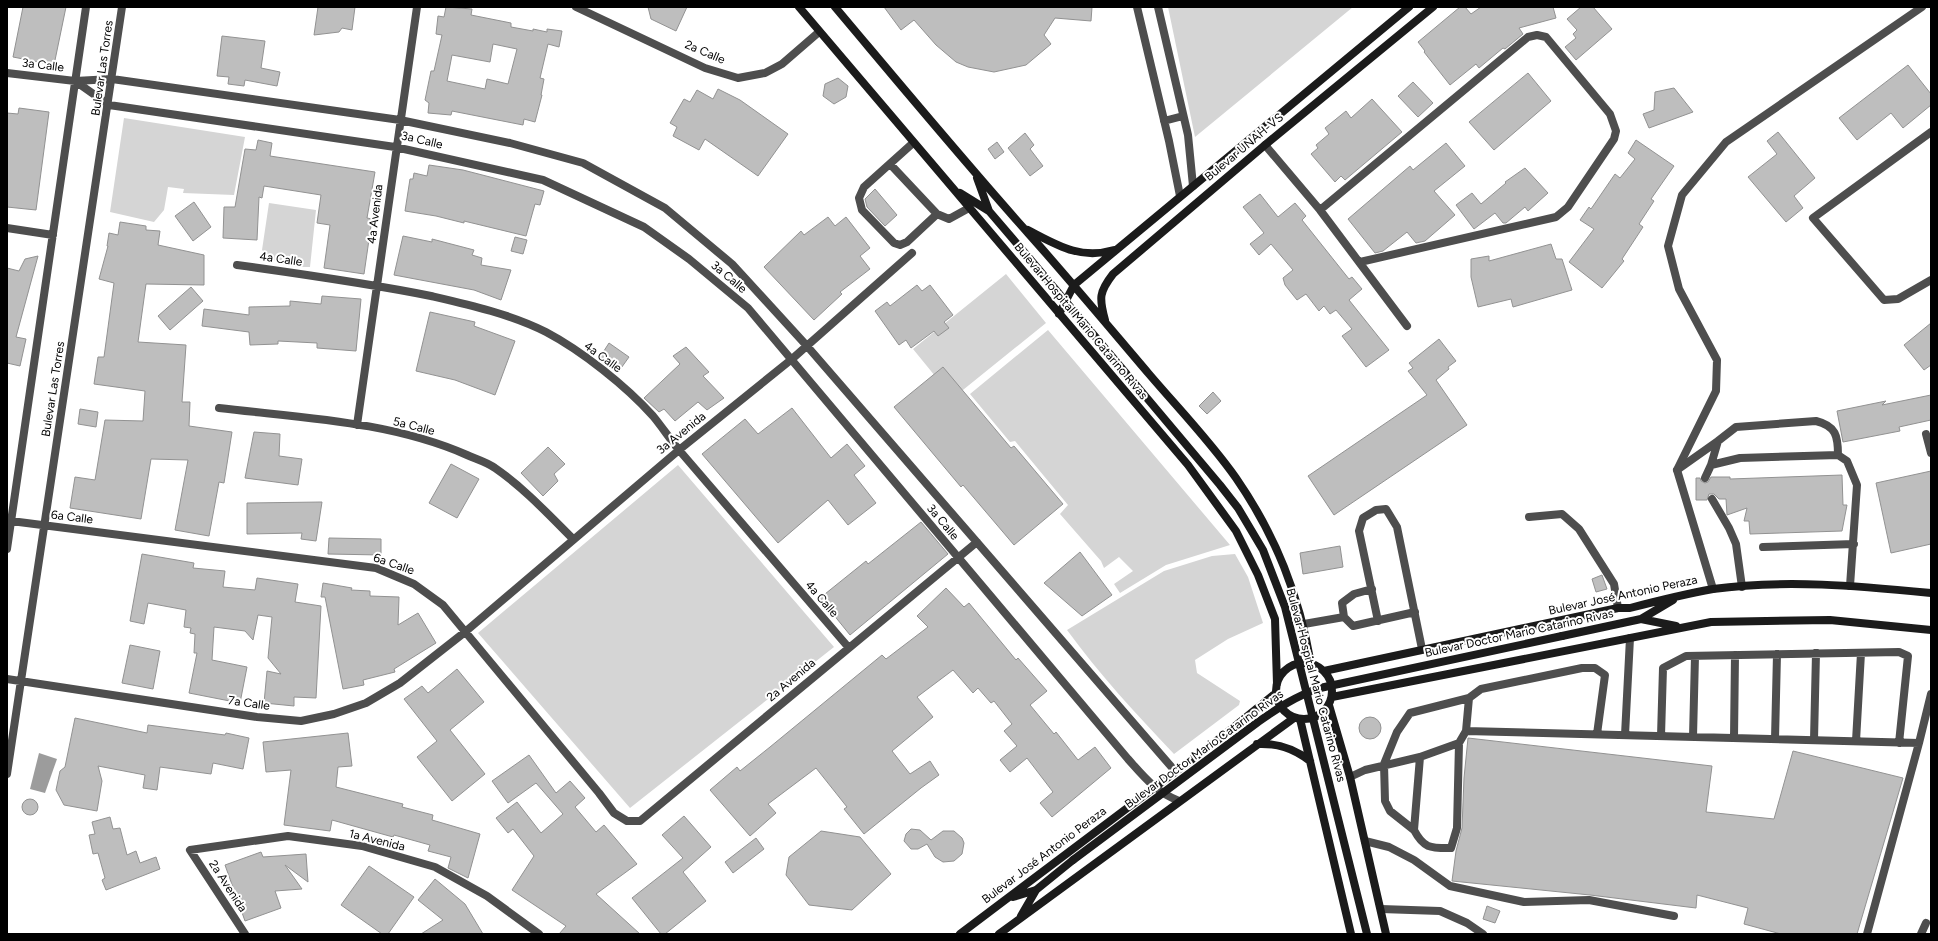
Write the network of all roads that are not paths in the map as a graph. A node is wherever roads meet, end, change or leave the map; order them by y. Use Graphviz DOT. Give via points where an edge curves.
graph roads {
  1 [pos="86,7"];
  2 [pos="122,7"];
  3 [pos="417,7"];
  4 [pos="576,7"];
  5 [pos="798,7"];
  6 [pos="835,7"];
  7 [pos="1137,7"];
  8 [pos="1158,7"];
  9 [pos="1409,7"];
  10 [pos="1433,7"];
  11 [pos="1922,7"];
  12 [pos="819,32"];
  13 [pos="1354,52"];
  14 [pos="1363,64"];
  15 [pos="7,73"];
  16 [pos="112,79"];
  17 [pos="75,81"];
  18 [pos="108,105"];
  19 [pos="1184,116"];
  20 [pos="400,120"];
  21 [pos="1164,121"];
  22 [pos="1931,132"];
  23 [pos="913,143"];
  24 [pos="1265,144"];
  25 [pos="395,147"];
  26 [pos="890,164"];
  27 [pos="974,172"];
  28 [pos="1193,186"];
  29 [pos="954,189"];
  30 [pos="1180,196"];
  31 [pos="969,208"];
  32 [pos="1320,210"];
  33 [pos="989,211"];
  34 [pos="937,214"];
  35 [pos="1022,227"];
  36 [pos="7,228"];
  37 [pos="53,234"];
  38 [pos="1117,249"];
  39 [pos="912,253"];
  40 [pos="1360,262"];
  41 [pos="237,265"];
  42 [pos="1931,280"];
  43 [pos="378,285"];
  44 [pos="1074,285"];
  45 [pos="1059,314"];
  46 [pos="1105,323"];
  47 [pos="1407,326"];
  48 [pos="808,346"];
  49 [pos="792,359"];
  50 [pos="219,408"];
  51 [pos="357,425"];
  52 [pos="1926,434"];
  53 [pos="1718,441"];
  54 [pos="679,450"];
  55 [pos="1931,453"];
  56 [pos="1838,455"];
  57 [pos="1711,465"];
  58 [pos="1678,470"];
  59 [pos="1705,478"];
  60 [pos="1712,499"];
  61 [pos="1529,517"];
  62 [pos="11,521"];
  63 [pos="45,525"];
  64 [pos="573,539"];
  65 [pos="978,542"];
  66 [pos="1854,544"];
  67 [pos="1763,547"];
  68 [pos="7,549"];
  69 [pos="958,558"];
  70 [pos="1850,586"];
  71 [pos="1742,587"];
  72 [pos="1372,589"];
  73 [pos="1713,589"];
  74 [pos="1931,593"];
  75 [pos="1681,596"];
  76 [pos="1618,608"];
  77 [pos="1415,612"];
  78 [pos="1344,616"];
  79 [pos="1642,619"];
  80 [pos="1378,621"];
  81 [pos="1304,624"];
  82 [pos="1679,627"];
  83 [pos="1931,630"];
  84 [pos="465,632"];
  85 [pos="1630,638"];
  86 [pos="848,648"];
  87 [pos="1422,649"];
  88 [pos="1816,653"];
  89 [pos="1860,653"];
  90 [pos="1777,654"];
  91 [pos="1735,655"];
  92 [pos="1695,656"];
  93 [pos="1311,664"];
  94 [pos="1324,671"];
  95 [pos="7,679"];
  96 [pos="21,680"];
  97 [pos="1277,684"];
  98 [pos="1276,693"];
  99 [pos="1931,694"];
  100 [pos="1332,697"];
  101 [pos="1469,698"];
  102 [pos="1329,705"];
  103 [pos="1297,719"];
  104 [pos="1466,731"];
  105 [pos="1597,734"];
  106 [pos="1625,735"];
  107 [pos="1661,736"];
  108 [pos="1693,737"];
  109 [pos="1734,738"];
  110 [pos="1775,739"];
  111 [pos="1814,740"];
  112 [pos="1856,741"];
  113 [pos="1459,743"];
  114 [pos="1899,743"];
  115 [pos="1919,743"];
  116 [pos="1256,744"];
  117 [pos="1420,757"];
  118 [pos="1310,761"];
  119 [pos="1384,764"];
  120 [pos="1175,771"];
  121 [pos="7,774"];
  122 [pos="1350,777"];
  123 [pos="1154,787"];
  124 [pos="1179,801"];
  125 [pos="640,821"];
  126 [pos="1414,830"];
  127 [pos="1365,841"];
  128 [pos="190,850"];
  129 [pos="1036,890"];
  130 [pos="1005,900"];
  131 [pos="1381,910"];
  132 [pos="1674,916"];
  133 [pos="1020,919"];
  134 [pos="1926,923"];
  135 [pos="245,934"];
  136 [pos="539,934"];
  137 [pos="960,934"];
  138 [pos="999,934"];
  139 [pos="1350,934"];
  140 [pos="1367,934"];
  141 [pos="1386,934"];
  142 [pos="1483,934"];
  143 [pos="1867,934"];
  144 [pos="1921,934"];
  1 -- 17 [label="street, Bulevar Las Torres"];
  2 -- 16 [label="street, Bulevar Las Torres"];
  3 -- 20 [label="street, 4a Avenida"];
  4 -- 12 [label="street, 2a Calle" via="705,68 738,78 765,73 782,64"];
  5 -- 12 [label="main road, Bulevar Hospital Mario Catarino Rivas"];
  6 -- 27 [label="main road, Bulevar Hospital Mario Catarino Rivas"];
  7 -- 21 [label="street"];
  8 -- 19 [label="street"];
  9 -- 13 [label="main road, Bulevar UNAH-VS"];
  10 -- 14 [label="main road, Bulevar UNAH-VS"];
  11 -- 58 [label="street" via="1726,142 1682,195 1668,246 1679,289 1717,360 1716,391"];
  12 -- 23 [label="main road, Bulevar Hospital Mario Catarino Rivas"];
  13 -- 14 [label="main road"];
  13 -- 28 [label="main road, Bulevar UNAH-VS"];
  14 -- 24 [label="main road, Bulevar UNAH-VS"];
  15 -- 17 [label="street, 3a Calle"];
  16 -- 17 [label="street, 3a Calle"];
  16 -- 18 [label="street, Bulevar Las Torres"];
  16 -- 20 [label="street, 3a Calle"];
  17 -- 18 [label="street, 3a Calle"];
  17 -- 37 [label="street, Bulevar Las Torres"];
  18 -- 25 [label="street, 3a Calle"];
  18 -- 63 [label="street, Bulevar Las Torres"];
  19 -- 21 [label="street"];
  19 -- 28 [label="street"];
  20 -- 25 [label="street, 4a Avenida"];
  20 -- 48 [label="street, 3a Calle" via="510,143 583,163 658,204 732,264"];
  21 -- 30 [label="street"];
  22 -- 42 [label="street" via="1813,218 1884,300 1898,298"];
  23 -- 26 [label="street"];
  23 -- 29 [label="main road, Bulevar Hospital Mario Catarino Rivas"];
  24 -- 32 [label="street"];
  24 -- 46 [label="main road, Bulevar UNAH-VS" via="1113,274 1101,292 1100,300"];
  25 -- 43 [label="street, 4a Avenida"];
  25 -- 49 [label="street, 3a Calle" via="543,180 644,226 748,308"];
  26 -- 34 [label="street"];
  26 -- 34 [label="street" via="864,187 859,198 862,210 900,245 907,242"];
  27 -- 33 [label="main road"];
  27 -- 35 [label="main road, Bulevar Hospital Mario Catarino Rivas"];
  28 -- 30 [label="main road, Bulevar UNAH-VS"];
  29 -- 31 [label="main road, Bulevar Hospital Mario Catarino Rivas"];
  29 -- 33 [label="main road"];
  30 -- 38 [label="main road, Bulevar UNAH-VS"];
  31 -- 34 [label="street" via="949,219"];
  31 -- 45 [label="main road, Bulevar Hospital Mario Catarino Rivas"];
  32 -- 40 [label="street"];
  32 -- 40 [label="street" via="1528,37 1546,37 1610,114 1616,131 1614,139 1568,207 1556,217"];
  33 -- 140 [label="main road, Bulevar Hospital Mario Catarino Rivas, bridge" via="1220,485 1238,508 1263,550 1285,607"];
  35 -- 38 [label="main road" via="1060,247 1077,252 1092,254"];
  35 -- 44 [label="main road, Bulevar Hospital Mario Catarino Rivas"];
  36 -- 37 [label="street"];
  37 -- 62 [label="street, Bulevar Las Torres"];
  38 -- 44 [label="main road, Bulevar UNAH-VS"];
  39 -- 48 [label="street, 3a Avenida"];
  40 -- 47 [label="street"];
  41 -- 43 [label="street, 4a Calle"];
  43 -- 51 [label="street, 4a Avenida"];
  43 -- 54 [label="street, 4a Calle" via="505,315 547,333 618,383 653,416"];
  44 -- 45 [label="main road, Bulevar UNAH-VS"];
  44 -- 46 [label="main road, Bulevar Hospital Mario Catarino Rivas"];
  45 -- 97 [label="main road, Bulevar Hospital Mario Catarino Rivas" via="1188,465 1236,531 1258,575 1275,619"];
  46 -- 81 [label="main road, Bulevar Hospital Mario Catarino Rivas" via="1235,478 1280,554"];
  48 -- 49 [label="street, 3a Avenida"];
  48 -- 65 [label="street, 3a Calle"];
  49 -- 54 [label="street, 3a Avenida"];
  49 -- 69 [label="street, 3a Calle"];
  50 -- 51 [label="street, 5a Calle"];
  51 -- 64 [label="street, 5a Calle" via="415,436 452,448 494,467 532,498"];
  52 -- 55 [label="street"];
  53 -- 56 [label="street" via="1736,427 1816,420 1826,423 1834,430"];
  53 -- 57 [label="street"];
  53 -- 58 [label="street"];
  54 -- 64 [label="street, 3a Avenida"];
  54 -- 86 [label="street, 4a Calle"];
  56 -- 57 [label="street" via="1740,458"];
  56 -- 66 [label="street" via="1847,461 1857,485"];
  57 -- 59 [label="street"];
  58 -- 73 [label="street"];
  60 -- 71 [label="street" via="1730,528 1736,544"];
  61 -- 76 [label="street" via="1562,514 1579,529 1614,584"];
  62 -- 63 [label="street, 6a Calle"];
  62 -- 68 [label="street, Bulevar Las Torres"];
  63 -- 84 [label="street, 6a Calle" via="376,568 414,584 443,605"];
  63 -- 96 [label="street, Bulevar Las Torres"];
  64 -- 84 [label="street, 3a Avenida"];
  65 -- 69 [label="street, 2a Avenida"];
  65 -- 120 [label="street, 3a Calle"];
  66 -- 67 [label="street"];
  66 -- 70 [label="street"];
  69 -- 86 [label="street, 2a Avenida"];
  69 -- 123 [label="street, 3a Calle" via="1128,760"];
  70 -- 71 [label="main road, Bulevar José Antonio Peraza"];
  70 -- 74 [label="main road, Bulevar José Antonio Peraza"];
  71 -- 73 [label="main road, Bulevar José Antonio Peraza"];
  72 -- 77 [label="street" via="1359,531 1362,518 1376,510 1386,509 1397,527"];
  72 -- 78 [label="street" via="1354,594 1342,603"];
  72 -- 80 [label="street"];
  73 -- 75 [label="main road, Bulevar José Antonio Peraza"];
  75 -- 76 [label="main road, Bulevar José Antonio Peraza" via="1630,608"];
  75 -- 79 [label="main road"];
  76 -- 87 [label="main road, Bulevar José Antonio Peraza"];
  77 -- 80 [label="street"];
  77 -- 87 [label="street"];
  78 -- 80 [label="street" via="1353,626"];
  78 -- 81 [label="street"];
  79 -- 82 [label="main road"];
  79 -- 129 [label="main road, Bulevar Doctor Mario Catarino Rivas, bridge" via="1301,694 1258,722"];
  81 -- 93 [label="main road, Bulevar Hospital Mario Catarino Rivas"];
  82 -- 83 [label="main road" via="1710,622 1830,620"];
  82 -- 85 [label="main road"];
  84 -- 96 [label="street, 7a Calle" via="400,683 366,703 334,714 301,721 257,717"];
  84 -- 125 [label="street, 6a Calle" via="614,813 626,821"];
  85 -- 100 [label="main road"];
  85 -- 106 [label="street"];
  86 -- 125 [label="street, 2a Avenida"];
  87 -- 94 [label="main road, Bulevar José Antonio Peraza"];
  88 -- 89 [label="street"];
  88 -- 90 [label="street"];
  88 -- 111 [label="street"];
  89 -- 112 [label="street"];
  89 -- 114 [label="street" via="1899,652 1908,656"];
  90 -- 91 [label="street"];
  90 -- 110 [label="street"];
  91 -- 92 [label="street"];
  91 -- 109 [label="street"];
  92 -- 107 [label="street" via="1686,656 1663,668"];
  92 -- 108 [label="street"];
  93 -- 94 [label="main road"];
  93 -- 97 [label="main road" via="1302,663 1286,670"];
  94 -- 100 [label="main road" via="1330,678"];
  95 -- 96 [label="street, 7a Calle"];
  96 -- 121 [label="street, Bulevar Las Torres"];
  97 -- 98 [label="main road"];
  98 -- 103 [label="main road" via="1281,708"];
  98 -- 120 [label="main road, Bulevar José Antonio Peraza"];
  99 -- 115 [label="street"];
  100 -- 102 [label="main road"];
  101 -- 104 [label="street"];
  101 -- 105 [label="street" via="1490,686 1582,668 1595,668 1605,675"];
  101 -- 119 [label="street" via="1410,713 1397,732"];
  102 -- 103 [label="main road" via="1316,717"];
  102 -- 122 [label="main road, Bulevar Hospital Mario Catarino Rivas"];
  103 -- 116 [label="main road"];
  103 -- 118 [label="main road, Bulevar Hospital Mario Catarino Rivas"];
  104 -- 105 [label="street"];
  104 -- 113 [label="street"];
  105 -- 106 [label="street"];
  106 -- 107 [label="street"];
  107 -- 108 [label="street"];
  108 -- 109 [label="street"];
  109 -- 110 [label="street"];
  110 -- 111 [label="street"];
  111 -- 112 [label="street"];
  112 -- 114 [label="street"];
  113 -- 117 [label="street"];
  113 -- 126 [label="street" via="1457,828 1451,848 1430,848 1420,840"];
  114 -- 115 [label="street"];
  115 -- 143 [label="street"];
  116 -- 118 [label="main road" via="1285,747"];
  116 -- 124 [label="main road"];
  117 -- 119 [label="street"];
  117 -- 126 [label="street"];
  118 -- 139 [label="main road, Bulevar Hospital Mario Catarino Rivas"];
  119 -- 122 [label="street"];
  119 -- 126 [label="street" via="1387,806"];
  120 -- 123 [label="main road, Bulevar José Antonio Peraza"];
  122 -- 127 [label="main road, Bulevar Hospital Mario Catarino Rivas"];
  123 -- 124 [label="street, 3a Calle"];
  123 -- 130 [label="main road, Bulevar José Antonio Peraza"];
  124 -- 133 [label="main road"];
  127 -- 131 [label="main road, Bulevar Hospital Mario Catarino Rivas"];
  127 -- 132 [label="street" via="1390,847 1414,860 1450,886 1524,902 1589,900"];
  128 -- 135 [label="street, 2a Avenida"];
  128 -- 136 [label="street, 1a Avenida" via="288,836 362,846 435,867 487,896"];
  129 -- 130 [label="main road"];
  129 -- 133 [label="main road"];
  130 -- 137 [label="main road, Bulevar José Antonio Peraza"];
  131 -- 141 [label="main road, Bulevar Hospital Mario Catarino Rivas"];
  131 -- 142 [label="street" via="1440,911 1467,923"];
  133 -- 138 [label="main road"];
  134 -- 144 [label="street"];
}
